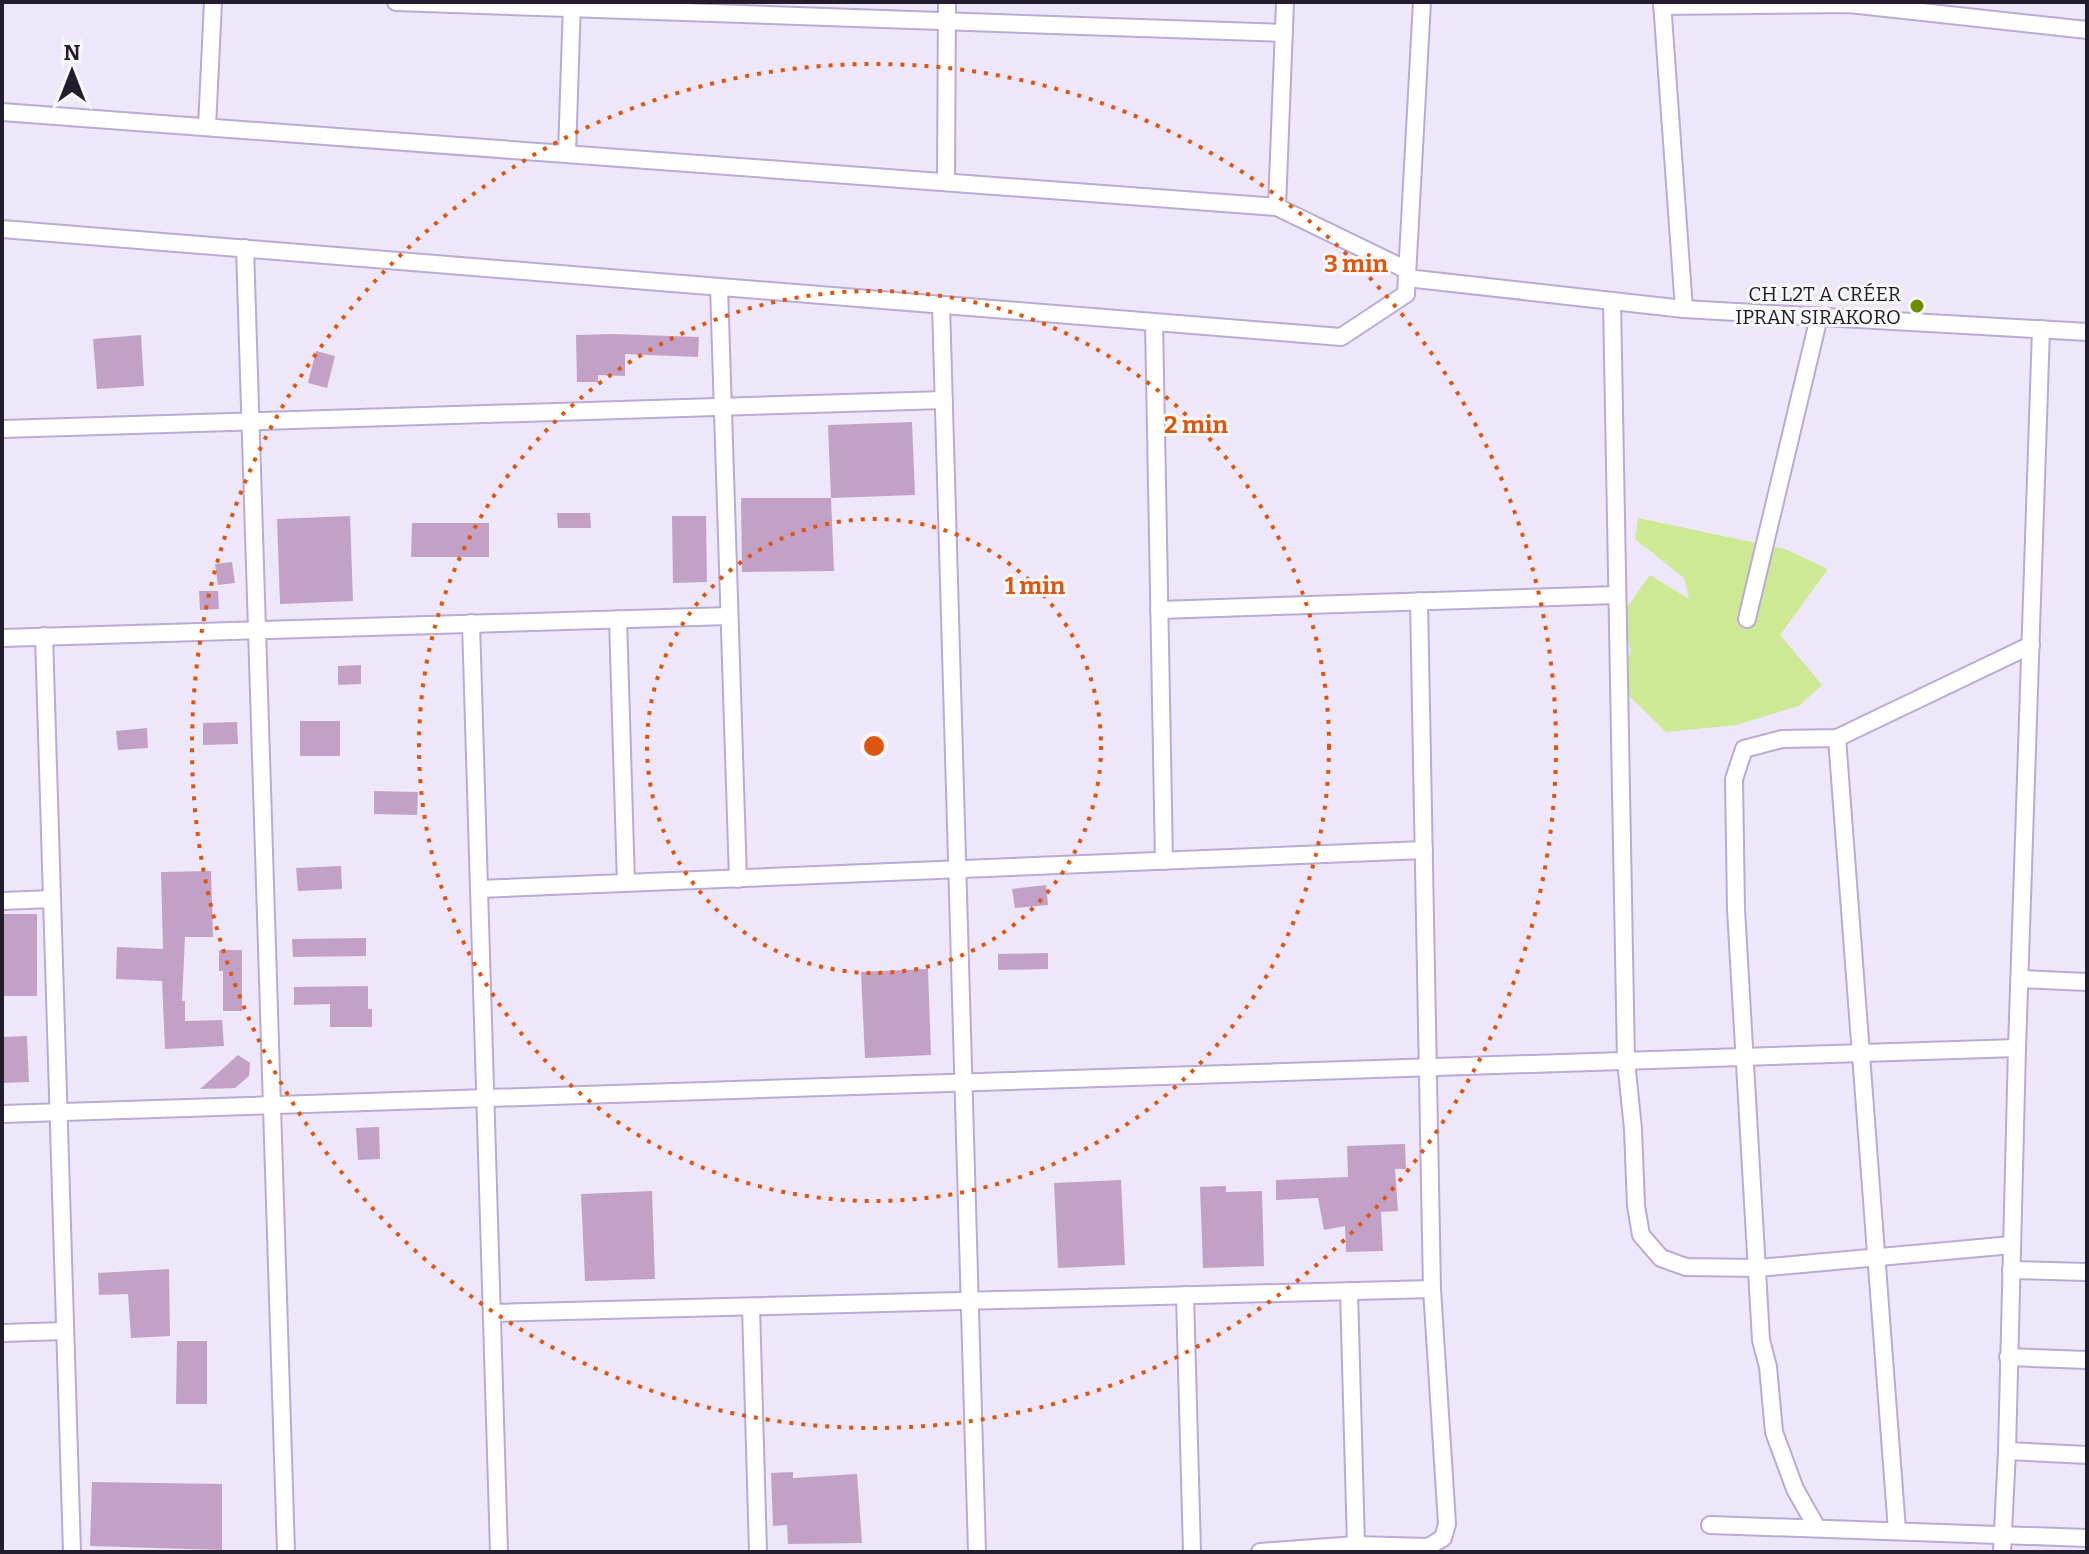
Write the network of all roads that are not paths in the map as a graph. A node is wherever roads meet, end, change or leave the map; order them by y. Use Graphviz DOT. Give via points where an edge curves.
graph roads {
  1 [pos="213,2"];
  2 [pos="396,2"];
  3 [pos="947,2"];
  4 [pos="1285,2"];
  5 [pos="1422,2"];
  6 [pos="430,3"];
  7 [pos="1849,3"];
  8 [pos="1662,4"];
  9 [pos="572,5"];
  10 [pos="947,21"];
  11 [pos="2087,30"];
  12 [pos="1284,33"];
  13 [pos="2,112"];
  14 [pos="207,127"];
  15 [pos="567,154"];
  16 [pos="946,182"];
  17 [pos="1277,207"];
  18 [pos="2,229"];
  19 [pos="245,248"];
  20 [pos="1407,274"];
  21 [pos="719,287"];
  22 [pos="1612,301"];
  23 [pos="941,305"];
  24 [pos="1684,309"];
  25 [pos="1819,317"];
  26 [pos="1154,322"];
  27 [pos="2041,329"];
  28 [pos="2087,332"];
  29 [pos="944,400"];
  30 [pos="723,407"];
  31 [pos="251,421"];
  32 [pos="2,429"];
  33 [pos="1617,595"];
  34 [pos="1419,601"];
  35 [pos="1159,610"];
  36 [pos="729,616"];
  37 [pos="618,619"];
  38 [pos="1747,619"];
  39 [pos="471,623"];
  40 [pos="257,630"];
  41 [pos="44,636"];
  42 [pos="2,638"];
  43 [pos="2031,645"];
  44 [pos="1837,738"];
  45 [pos="1424,850"];
  46 [pos="1164,861"];
  47 [pos="957,870"];
  48 [pos="738,879"];
  49 [pos="626,883"];
  50 [pos="479,889"];
  51 [pos="52,899"];
  52 [pos="2,901"];
  53 [pos="2020,979"];
  54 [pos="2087,982"];
  55 [pos="2017,1048"];
  56 [pos="1861,1053"];
  57 [pos="1746,1057"];
  58 [pos="1626,1061"];
  59 [pos="1428,1067"];
  60 [pos="963,1083"];
  61 [pos="485,1098"];
  62 [pos="272,1105"];
  63 [pos="59,1112"];
  64 [pos="2,1114"];
  65 [pos="2012,1245"];
  66 [pos="1876,1257"];
  67 [pos="1758,1268"];
  68 [pos="2011,1270"];
  69 [pos="2087,1272"];
  70 [pos="1432,1289"];
  71 [pos="1349,1291"];
  72 [pos="1185,1295"];
  73 [pos="970,1301"];
  74 [pos="751,1307"];
  75 [pos="493,1313"];
  76 [pos="65,1331"];
  77 [pos="2,1333"];
  78 [pos="2008,1357"];
  79 [pos="2087,1360"];
  80 [pos="2007,1451"];
  81 [pos="2087,1455"];
  82 [pos="1710,1525"];
  83 [pos="1817,1528"];
  84 [pos="1897,1530"];
  85 [pos="2003,1534"];
  86 [pos="2087,1538"];
  87 [pos="1356,1545"];
  88 [pos="72,1552"];
  89 [pos="286,1552"];
  90 [pos="499,1552"];
  91 [pos="758,1552"];
  92 [pos="977,1552"];
  93 [pos="1192,1552"];
  94 [pos="1260,1552"];
  95 [pos="2002,1552"];
  1 -- 14 [label="street"];
  2 -- 6 [label="street"];
  3 -- 10 [label="street"];
  4 -- 12 [label="street"];
  5 -- 20 [label="street"];
  6 -- 9 [label="street"];
  7 -- 8 [label="street"];
  7 -- 11 [label="street"];
  8 -- 24 [label="street"];
  9 -- 10 [label="street"];
  9 -- 15 [label="street"];
  10 -- 12 [label="street"];
  10 -- 16 [label="street"];
  12 -- 17 [label="street"];
  13 -- 14 [label="street"];
  14 -- 15 [label="street"];
  15 -- 16 [label="street"];
  16 -- 17 [label="street"];
  17 -- 20 [label="street"];
  18 -- 19 [label="street"];
  19 -- 21 [label="street"];
  19 -- 31 [label="street"];
  20 -- 22 [label="street"];
  20 -- 26 [label="street" via="1406,294 1341,337"];
  21 -- 23 [label="street"];
  21 -- 30 [label="street"];
  22 -- 24 [label="street"];
  22 -- 33 [label="street"];
  23 -- 26 [label="street"];
  23 -- 29 [label="street"];
  24 -- 25 [label="street"];
  25 -- 27 [label="street"];
  25 -- 38 [label="street"];
  26 -- 35 [label="street"];
  27 -- 28 [label="street"];
  27 -- 43 [label="street"];
  29 -- 30 [label="street"];
  29 -- 47 [label="street"];
  30 -- 31 [label="street"];
  30 -- 36 [label="street"];
  31 -- 32 [label="street"];
  31 -- 40 [label="street"];
  33 -- 34 [label="street"];
  33 -- 58 [label="street"];
  34 -- 35 [label="street"];
  34 -- 45 [label="street"];
  35 -- 46 [label="street"];
  36 -- 37 [label="street"];
  36 -- 48 [label="street"];
  37 -- 39 [label="street"];
  37 -- 49 [label="street"];
  39 -- 40 [label="street"];
  39 -- 50 [label="street"];
  40 -- 41 [label="street"];
  40 -- 62 [label="street"];
  41 -- 42 [label="street"];
  41 -- 51 [label="street"];
  43 -- 44 [label="street"];
  43 -- 53 [label="street"];
  44 -- 56 [label="street"];
  44 -- 57 [label="street" via="1782,739 1744,749 1734,779"];
  45 -- 46 [label="street"];
  45 -- 59 [label="street"];
  46 -- 47 [label="street"];
  47 -- 48 [label="street"];
  47 -- 60 [label="street"];
  48 -- 49 [label="street"];
  49 -- 50 [label="street"];
  50 -- 61 [label="street"];
  51 -- 52 [label="street"];
  51 -- 63 [label="street"];
  53 -- 54 [label="street"];
  53 -- 55 [label="street"];
  55 -- 56 [label="street"];
  55 -- 65 [label="street"];
  56 -- 57 [label="street"];
  56 -- 66 [label="street"];
  57 -- 58 [label="street"];
  57 -- 67 [label="street"];
  58 -- 59 [label="street"];
  58 -- 67 [label="street" via="1641,1235 1661,1258 1686,1267"];
  59 -- 60 [label="street"];
  59 -- 70 [label="street"];
  60 -- 61 [label="street"];
  60 -- 73 [label="street"];
  61 -- 62 [label="street"];
  61 -- 75 [label="street"];
  62 -- 63 [label="street"];
  62 -- 89 [label="street"];
  63 -- 64 [label="street"];
  63 -- 76 [label="street"];
  65 -- 66 [label="street"];
  65 -- 68 [label="street"];
  66 -- 67 [label="street"];
  66 -- 84 [label="street"];
  67 -- 83 [label="street" via="1774,1432 1795,1489"];
  68 -- 69 [label="street"];
  68 -- 78 [label="street"];
  70 -- 71 [label="street"];
  70 -- 87 [label="street" via="1447,1524 1443,1538 1428,1547"];
  71 -- 72 [label="street"];
  71 -- 87 [label="street"];
  72 -- 73 [label="street"];
  72 -- 93 [label="street"];
  73 -- 74 [label="street"];
  73 -- 92 [label="street"];
  74 -- 75 [label="street"];
  74 -- 91 [label="street"];
  75 -- 90 [label="street"];
  76 -- 77 [label="street"];
  76 -- 88 [label="street"];
  78 -- 79 [label="street"];
  78 -- 80 [label="street"];
  80 -- 81 [label="street"];
  80 -- 85 [label="street"];
  82 -- 83 [label="street"];
  83 -- 84 [label="street"];
  84 -- 85 [label="street"];
  85 -- 86 [label="street"];
  85 -- 95 [label="street"];
  87 -- 94 [label="street"];
}
